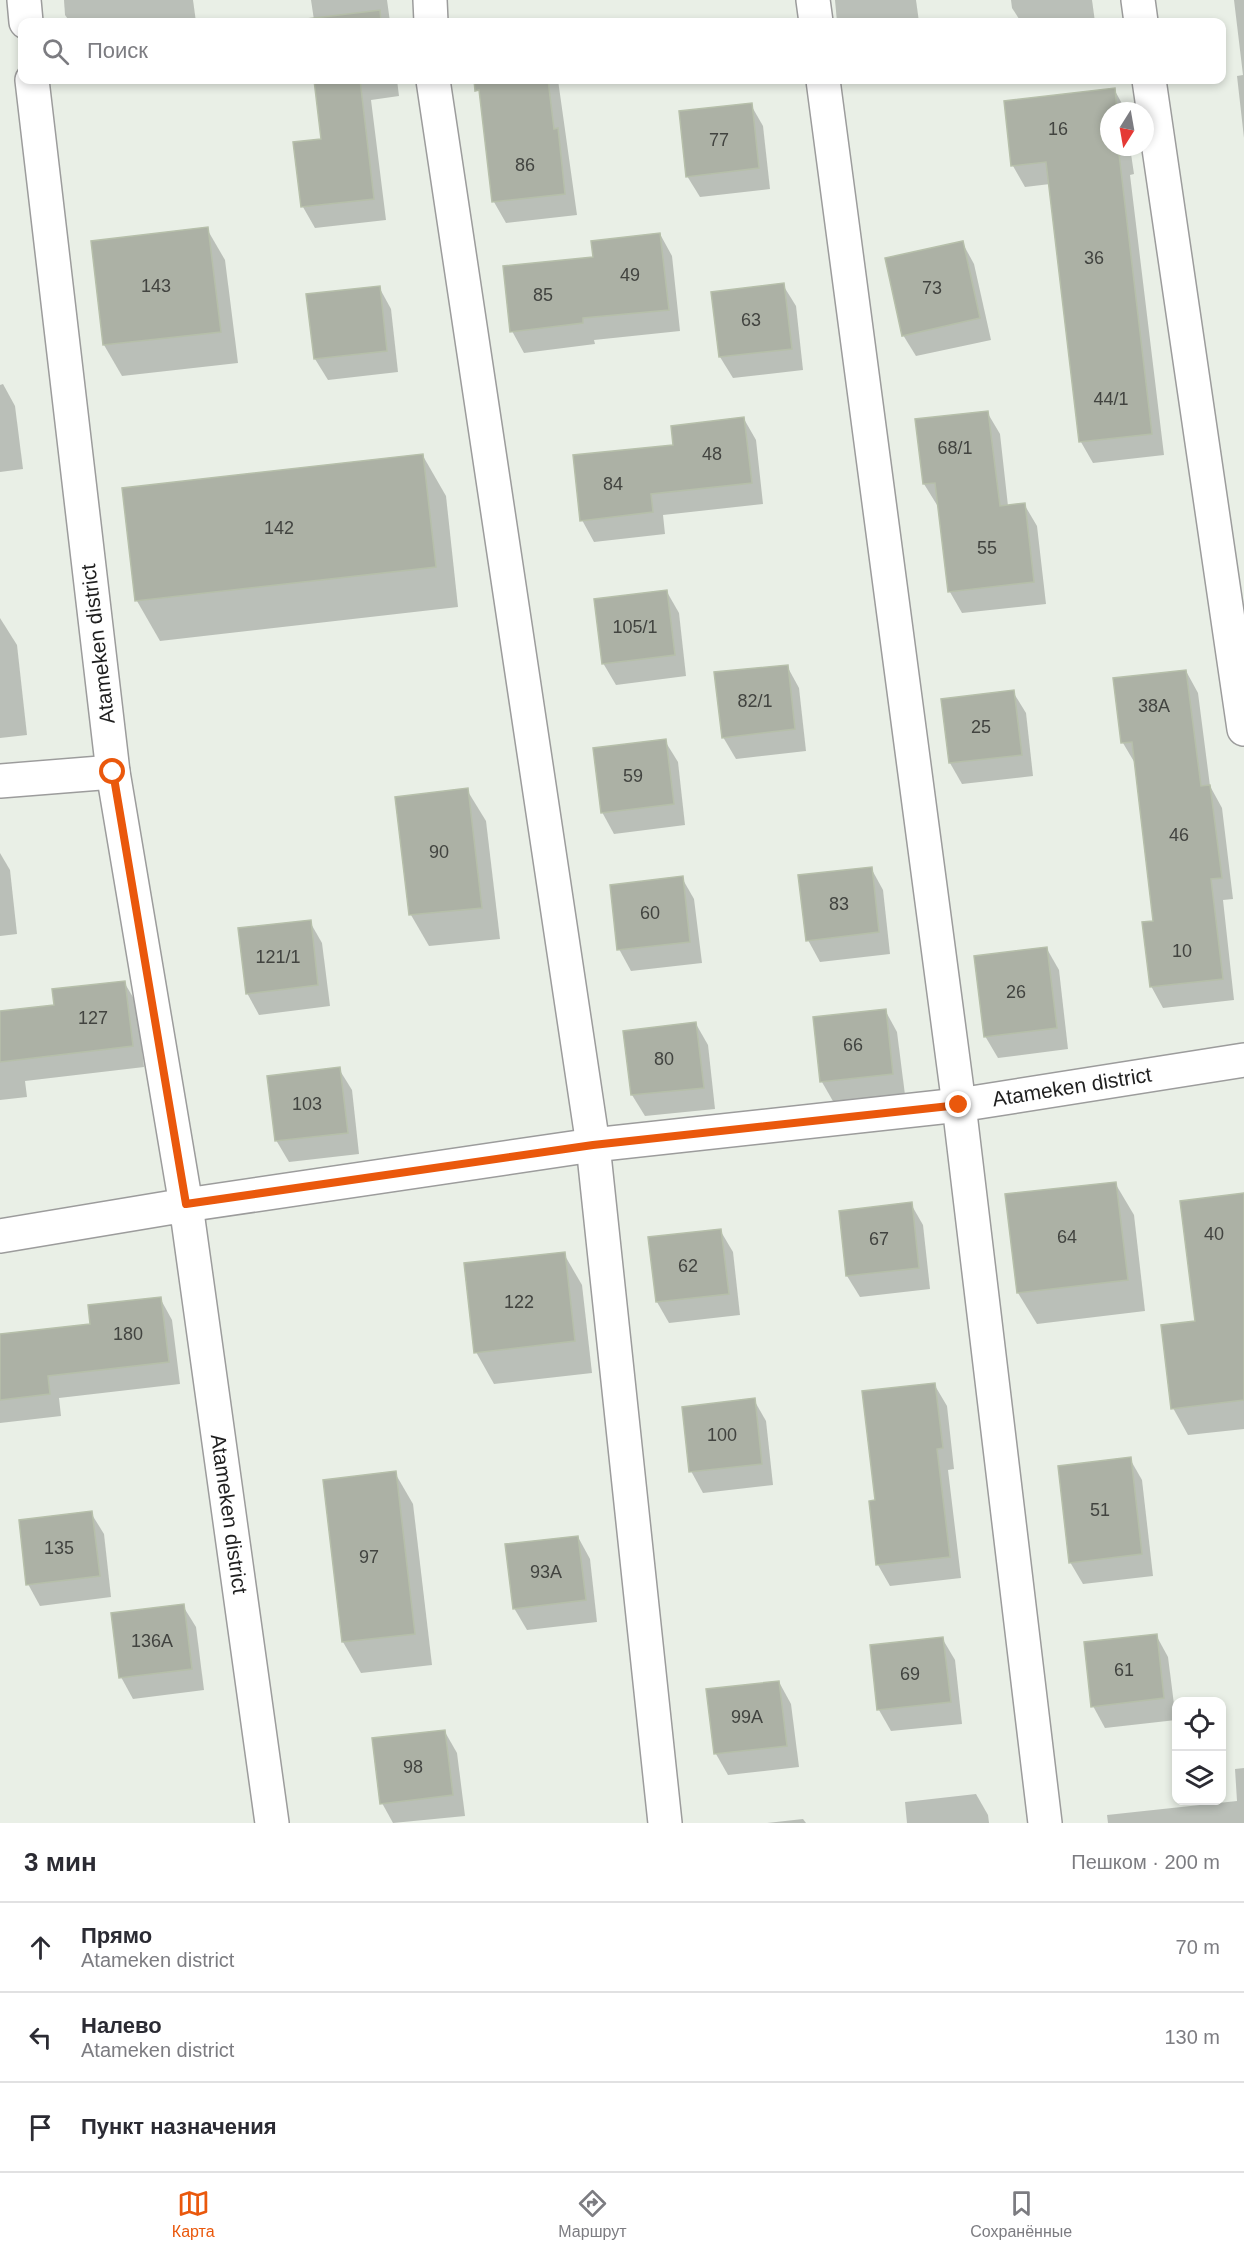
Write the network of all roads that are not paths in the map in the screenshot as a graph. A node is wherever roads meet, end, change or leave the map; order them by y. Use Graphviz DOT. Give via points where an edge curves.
graph roads {
  1 [pos="24,0"];
  2 [pos="430,0"];
  3 [pos="813,0"];
  4 [pos="1138,0"];
  5 [pos="26,18"];
  6 [pos="431,18"];
  7 [pos="815,18"];
  8 [pos="1140,18"];
  9 [pos="32,84"];
  10 [pos="434,84"];
  11 [pos="825,84"];
  12 [pos="1150,84"];
  13 [pos="1244,729"];
  14 [pos="113,772"];
  15 [pos="0,781"];
  16 [pos="1244,1060"];
  17 [pos="959,1105"];
  18 [pos="593,1145"];
  19 [pos="186,1204"];
  20 [pos="0,1236"];
  21 [pos="272,1823"];
  22 [pos="665,1823"];
  23 [pos="1045,1823"];
  1 -- 5 [label="street"];
  2 -- 6 [label="street"];
  3 -- 7 [label="street"];
  4 -- 8 [label="street"];
  9 -- 14 [label="street, Atameken district"];
  10 -- 18 [label="street"];
  11 -- 17 [label="street"];
  12 -- 13 [label="street"];
  14 -- 15 [label="street"];
  14 -- 19 [label="street, Atameken district"];
  16 -- 17 [label="street, Atameken district"];
  17 -- 18 [label="street, Atameken district"];
  17 -- 23 [label="street"];
  18 -- 19 [label="street, Atameken district"];
  18 -- 22 [label="street"];
  19 -- 20 [label="street, Atameken district"];
  19 -- 21 [label="street, Atameken district"];
}
